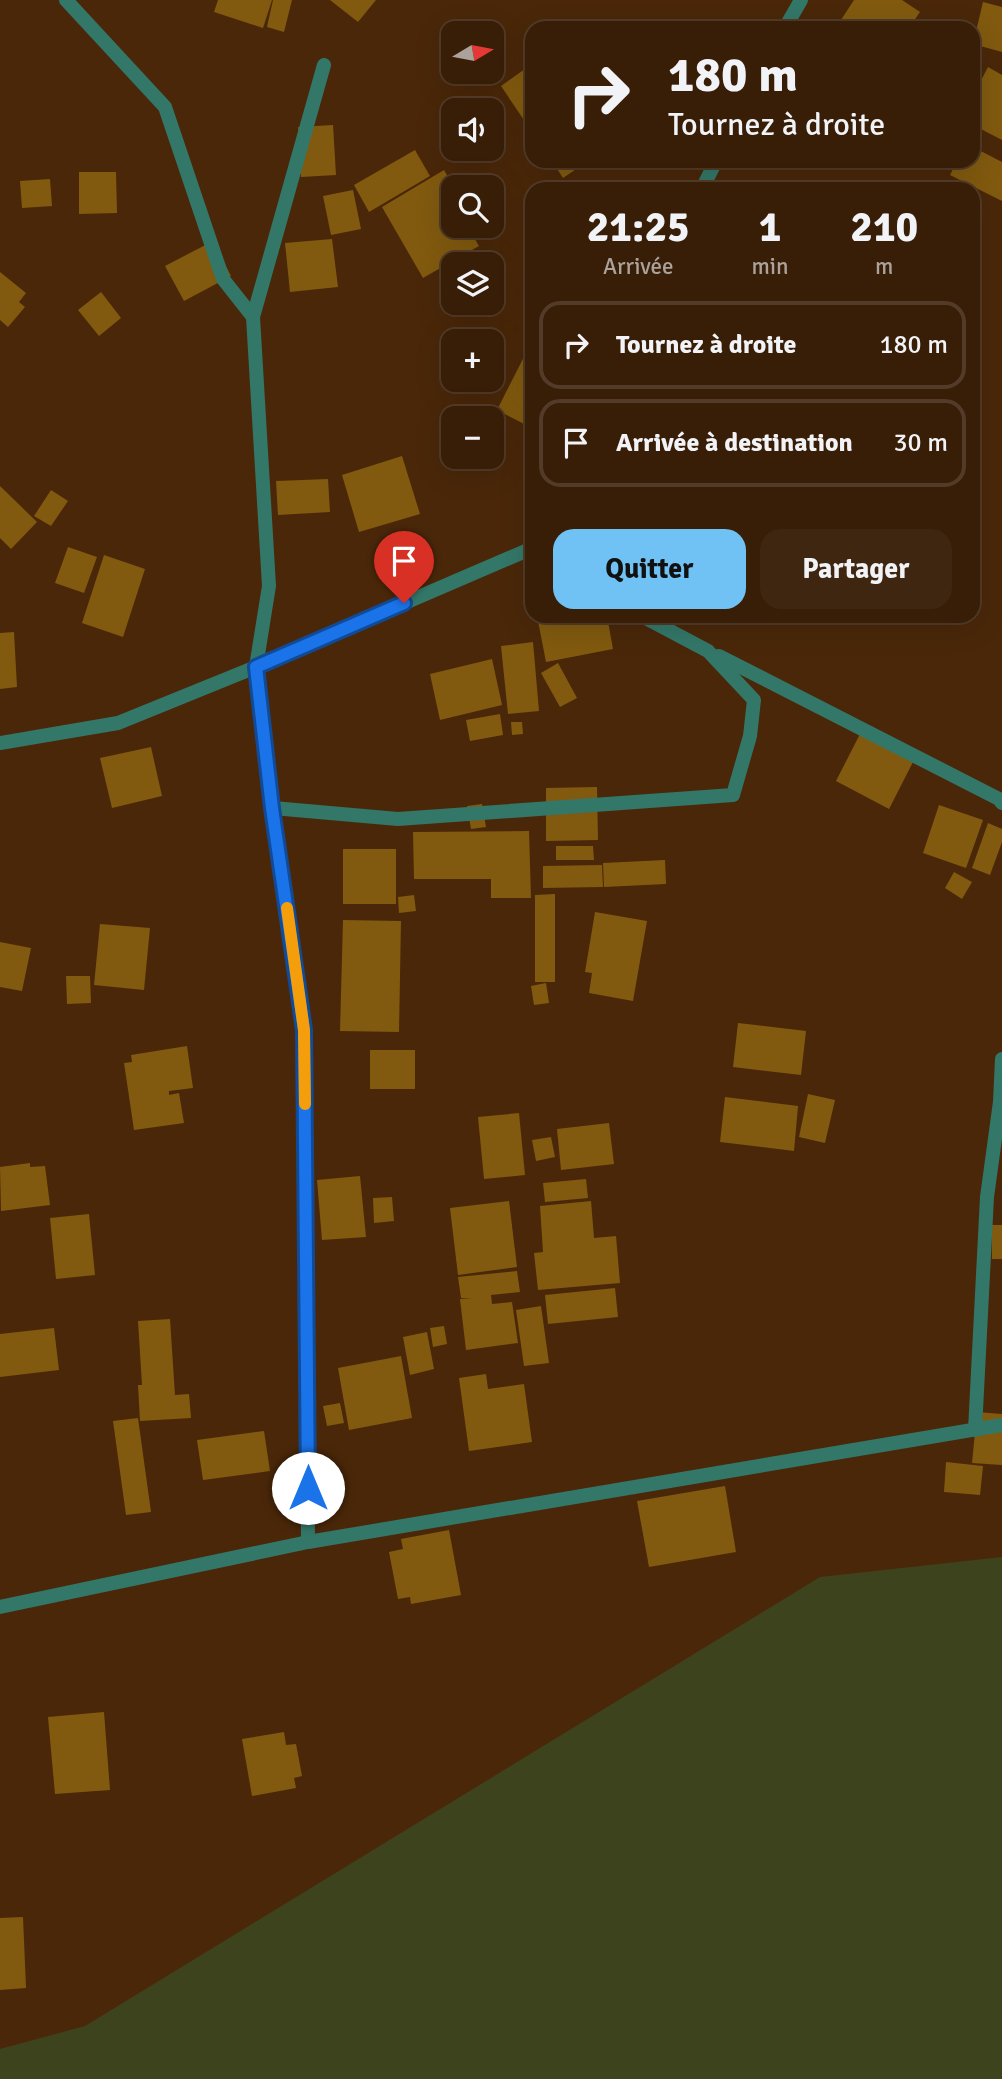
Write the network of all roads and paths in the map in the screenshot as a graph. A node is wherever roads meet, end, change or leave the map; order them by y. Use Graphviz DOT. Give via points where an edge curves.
graph roads {
  1 [pos="66,0"];
  2 [pos="801,0"];
  3 [pos="789,21"];
  4 [pos="324,65"];
  5 [pos="253,317"];
  6 [pos="525,551"];
  7 [pos="656,623"];
  8 [pos="708,650"];
  9 [pos="256,667"];
  10 [pos="0,743"];
  11 [pos="1002,803"];
  12 [pos="272,808"];
  13 [pos="1002,1059"];
  14 [pos="1002,1425"];
  15 [pos="975,1430"];
  16 [pos="308,1542"];
  17 [pos="0,1607"];
  1 -- 5 [label="street" via="165,107 223,279"];
  2 -- 3 [label="street"];
  4 -- 5 [label="street"];
  5 -- 9 [label="street" via="269,586"];
  6 -- 9 [label="street"];
  7 -- 8 [label="street"];
  8 -- 11 [label="street"];
  8 -- 12 [label="street" via="754,700 750,736 733,795 398,820"];
  9 -- 10 [label="street" via="118,723"];
  9 -- 12 [label="street"];
  12 -- 16 [label="street" via="304,1030"];
  13 -- 15 [label="street" via="987,1197"];
  14 -- 15 [label="street"];
  15 -- 16 [label="street"];
  16 -- 17 [label="street"];
}
